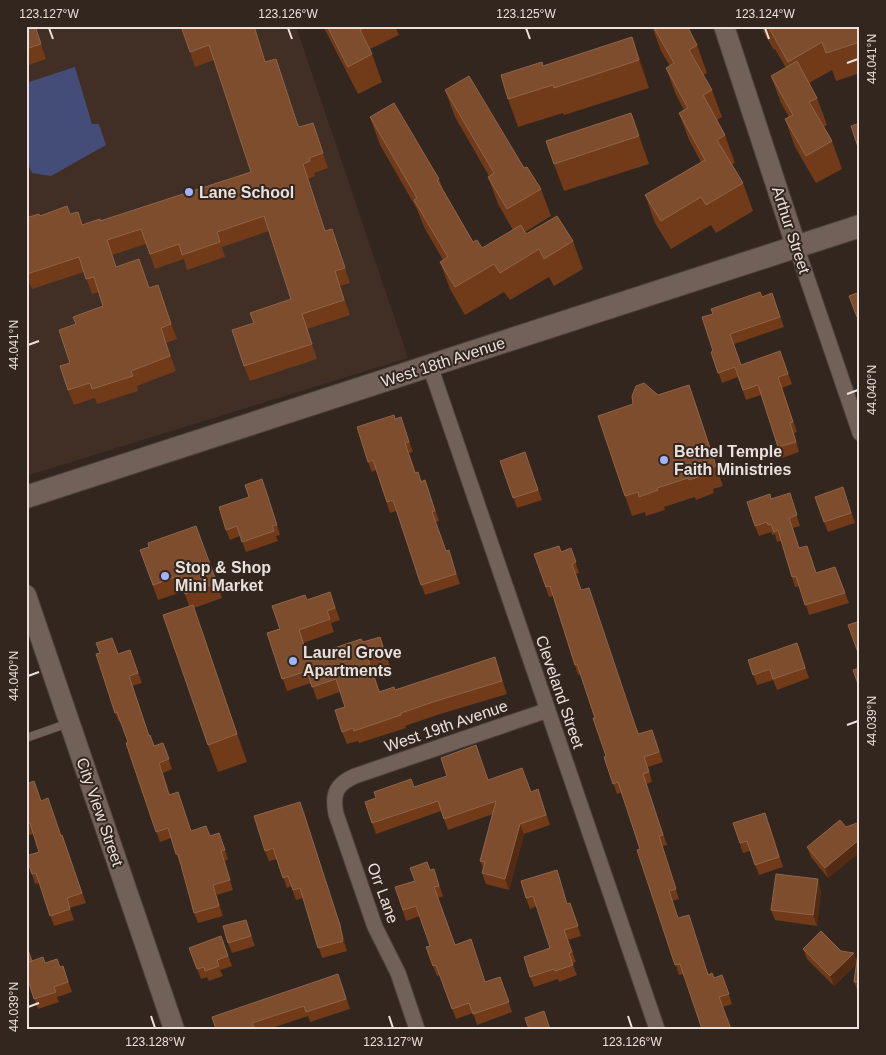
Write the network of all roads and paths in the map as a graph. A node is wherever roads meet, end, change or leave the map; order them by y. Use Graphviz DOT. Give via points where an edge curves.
graph roads {
  1 [pos="724,26"];
  2 [pos="860,226"];
  3 [pos="796,246"];
  4 [pos="430,366"];
  5 [pos="860,434"];
  6 [pos="26,497"];
  7 [pos="26,595"];
  8 [pos="548,710"];
  9 [pos="70,723"];
  10 [pos="26,738"];
  11 [pos="355,776"];
  12 [pos="174,1029"];
  13 [pos="417,1029"];
  14 [pos="657,1029"];
  1 -- 3 [label="street, Arthur Street"];
  2 -- 3 [label="main road, West 18th Avenue"];
  3 -- 4 [label="main road, West 18th Avenue"];
  3 -- 5 [label="street, Arthur Street"];
  4 -- 6 [label="main road, West 18th Avenue"];
  4 -- 8 [label="street, Cleveland Street"];
  7 -- 9 [label="street, City View Street"];
  8 -- 11 [label="street, West 19th Avenue"];
  8 -- 14 [label="street, Cleveland Street"];
  9 -- 10 [label="lane"];
  9 -- 12 [label="street, City View Street"];
  11 -- 13 [label="street, Orr Lane" via="337,790 336,814 375,927 398,973"];
}
